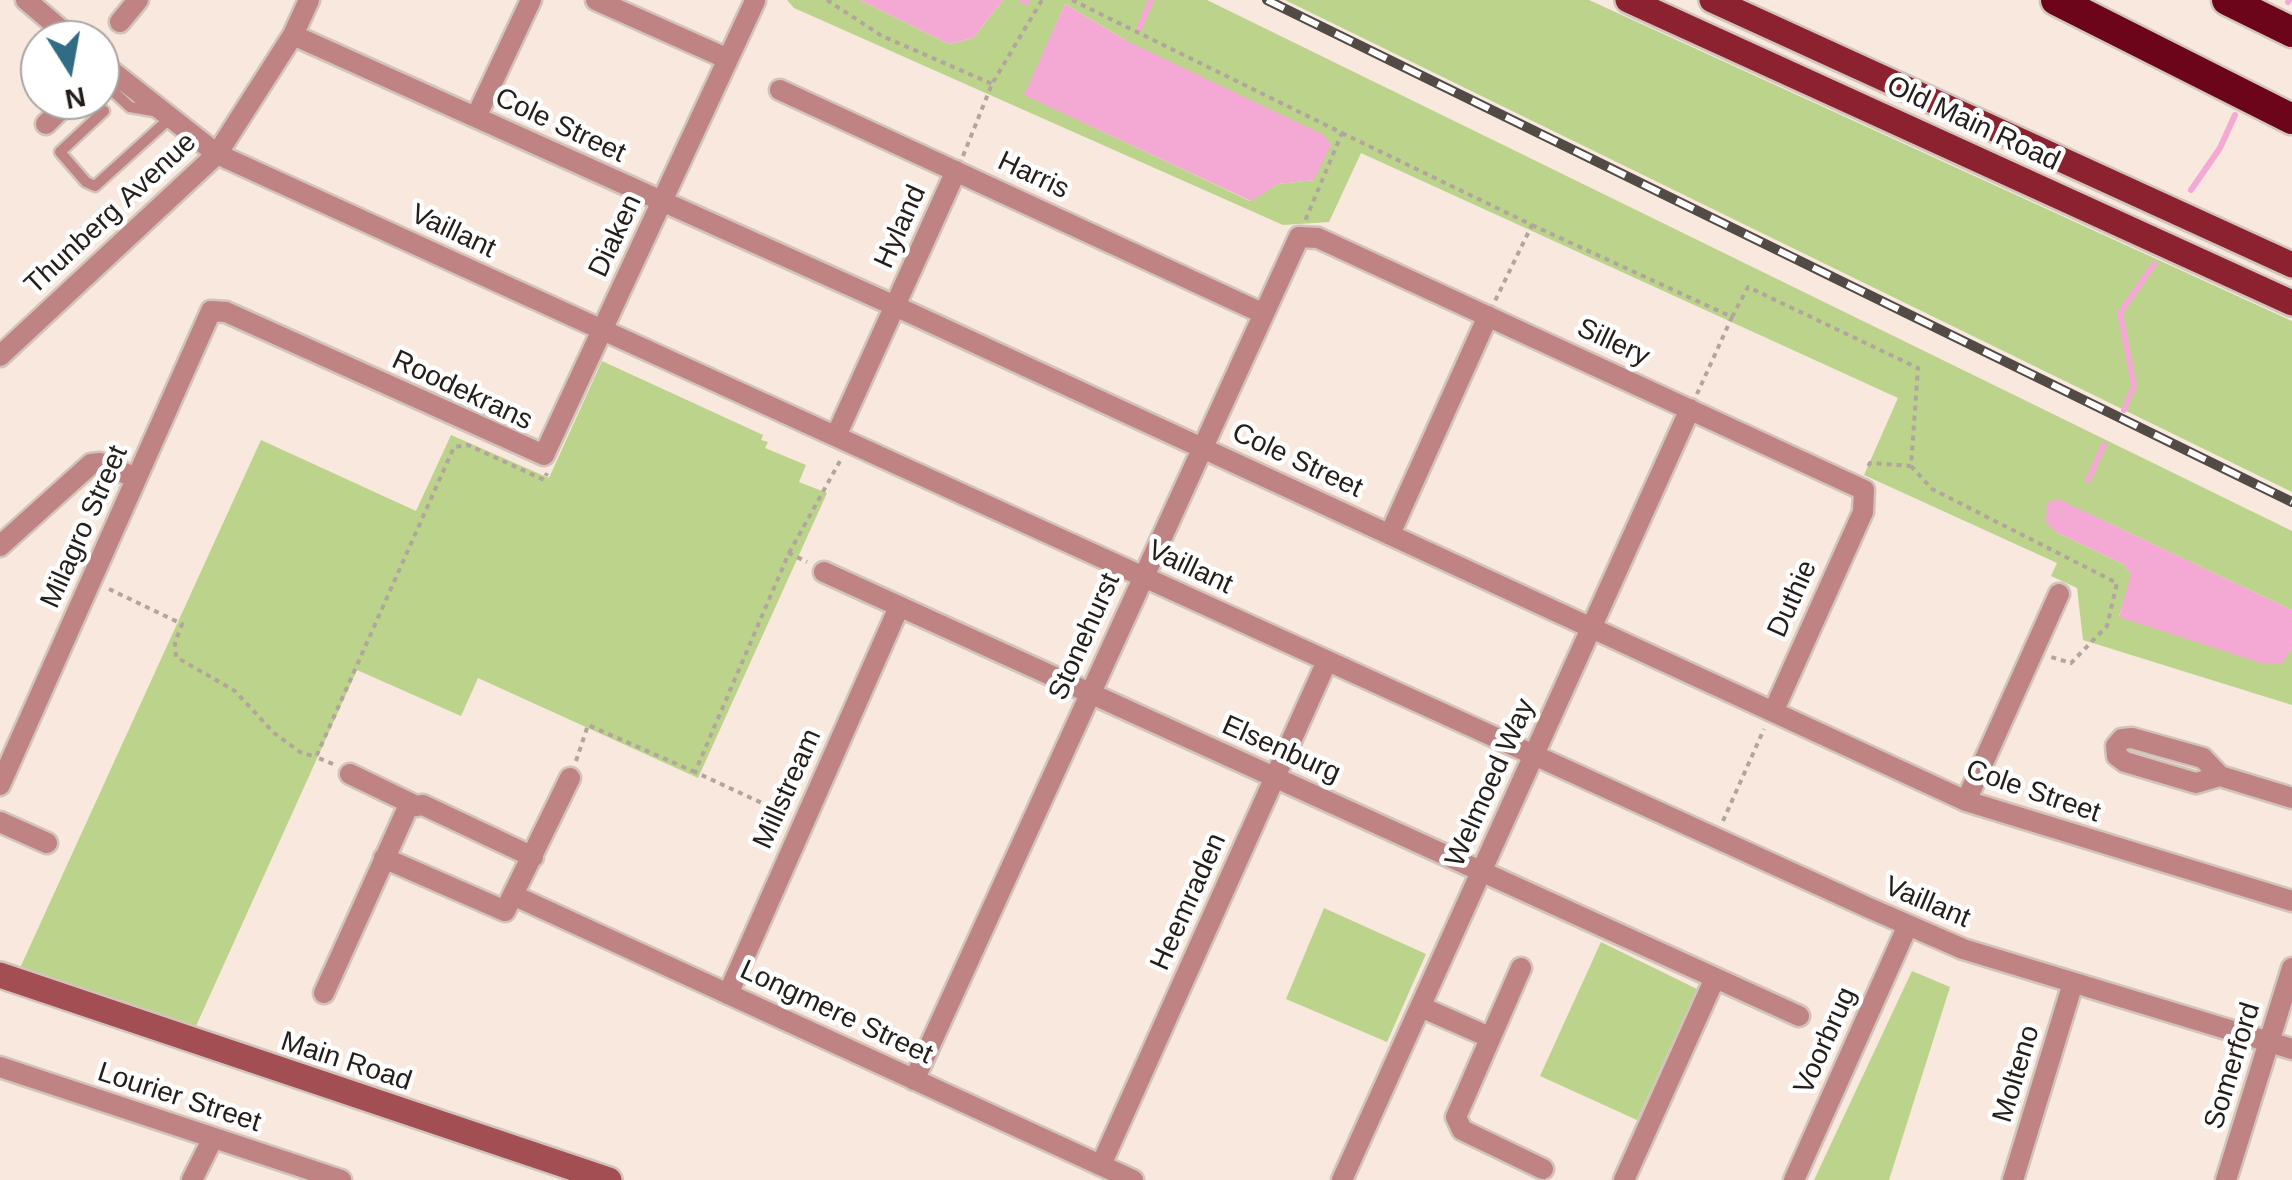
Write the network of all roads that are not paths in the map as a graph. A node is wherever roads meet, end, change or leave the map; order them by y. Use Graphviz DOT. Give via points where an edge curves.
graph roads {
  1 [pos="26,0"];
  2 [pos="138,0"];
  3 [pos="309,0"];
  4 [pos="531,0"];
  5 [pos="596,0"];
  6 [pos="1628,0"];
  7 [pos="1712,0"];
  8 [pos="2056,0"];
  9 [pos="2227,0"];
  10 [pos="756,1"];
  11 [pos="50,20"];
  12 [pos="120,22"];
  13 [pos="2292,32"];
  14 [pos="293,35"];
  15 [pos="728,60"];
  16 [pos="120,81"];
  17 [pos="780,90"];
  18 [pos="164,116"];
  19 [pos="476,117"];
  20 [pos="2292,119"];
  21 [pos="50,120"];
  22 [pos="94,120"];
  23 [pos="46,124"];
  24 [pos="217,154"];
  25 [pos="956,171"];
  26 [pos="661,203"];
  27 [pos="1308,238"];
  28 [pos="2292,265"];
  29 [pos="2292,303"];
  30 [pos="895,306"];
  31 [pos="1262,313"];
  32 [pos="232,315"];
  33 [pos="1488,316"];
  34 [pos="602,331"];
  35 [pos="0,356"];
  36 [pos="1690,409"];
  37 [pos="842,439"];
  38 [pos="1202,448"];
  39 [pos="136,478"];
  40 [pos="1863,512"];
  41 [pos="1390,534"];
  42 [pos="0,546"];
  43 [pos="824,572"];
  44 [pos="1142,577"];
  45 [pos="2058,594"];
  46 [pos="899,606"];
  47 [pos="1592,627"];
  48 [pos="1327,661"];
  49 [pos="1090,693"];
  50 [pos="1774,710"];
  51 [pos="1533,756"];
  52 [pos="350,774"];
  53 [pos="2220,776"];
  54 [pos="1275,777"];
  55 [pos="570,778"];
  56 [pos="0,785"];
  57 [pos="2292,798"];
  58 [pos="1966,802"];
  59 [pos="412,804"];
  60 [pos="0,822"];
  61 [pos="47,843"];
  62 [pos="532,856"];
  63 [pos="384,858"];
  64 [pos="1482,871"];
  65 [pos="515,896"];
  66 [pos="2292,901"];
  67 [pos="1908,926"];
  68 [pos="1520,968"];
  69 [pos="2292,968"];
  70 [pos="0,975"];
  71 [pos="1716,978"];
  72 [pos="2074,983"];
  73 [pos="0,988"];
  74 [pos="324,993"];
  75 [pos="728,994"];
  76 [pos="64,1000"];
  77 [pos="1421,1007"];
  78 [pos="1798,1016"];
  79 [pos="1489,1037"];
  80 [pos="2269,1045"];
  81 [pos="2292,1049"];
  82 [pos="0,1067"];
  83 [pos="914,1080"];
  84 [pos="213,1138"];
  85 [pos="1101,1166"];
  86 [pos="1542,1169"];
  87 [pos="192,1180"];
  88 [pos="342,1180"];
  89 [pos="608,1180"];
  90 [pos="1133,1180"];
  91 [pos="1342,1180"];
  92 [pos="1624,1180"];
  93 [pos="1794,1180"];
  94 [pos="2013,1180"];
  95 [pos="2229,1180"];
  1 -- 11 [label="street"];
  2 -- 12 [label="street"];
  3 -- 14 [label="street, Thunberg Avenue"];
  4 -- 19 [label="street"];
  5 -- 15 [label="street"];
  6 -- 29 [label="main road, Old Main Road"];
  7 -- 28 [label="main road, Old Main Road"];
  8 -- 20 [label="highway"];
  9 -- 13 [label="highway"];
  10 -- 15 [label="street, Diaken"];
  14 -- 19 [label="street, Cole Street"];
  14 -- 24 [label="street, Thunberg Avenue"];
  15 -- 26 [label="street, Diaken"];
  16 -- 18 [label="street, Vaillant"];
  17 -- 25 [label="street, Harris"];
  18 -- 22 [label="lane" via="95,186 60,152"];
  18 -- 24 [label="street, Vaillant"];
  19 -- 26 [label="street, Cole Street"];
  21 -- 23 [label="street"];
  24 -- 34 [label="street, Vaillant"];
  24 -- 35 [label="street, Thunberg Avenue"];
  25 -- 30 [label="street, Hyland"];
  25 -- 31 [label="street, Harris"];
  26 -- 30 [label="street, Cole Street"];
  26 -- 34 [label="street, Diaken"];
  27 -- 31 [label="street, Stonehurst"];
  27 -- 33 [label="street, Sillery"];
  30 -- 37 [label="street, Hyland"];
  30 -- 38 [label="street, Cole Street"];
  31 -- 38 [label="street, Stonehurst"];
  32 -- 34 [label="street, Roodekrans" via="544,456"];
  32 -- 39 [label="street, Milagro Street" via="209,315"];
  33 -- 36 [label="street, Sillery"];
  33 -- 41 [label="street"];
  34 -- 37 [label="street, Vaillant"];
  36 -- 40 [label="street, Sillery" via="1858,486 1866,494"];
  36 -- 47 [label="street, Welmoed Way"];
  37 -- 44 [label="street, Vaillant"];
  38 -- 41 [label="street, Cole Street"];
  38 -- 44 [label="street, Stonehurst"];
  39 -- 42 [label="street" via="90,464"];
  39 -- 56 [label="street, Milagro Street"];
  40 -- 50 [label="street, Duthie"];
  41 -- 47 [label="street, Cole Street"];
  43 -- 46 [label="street, Elsenburg"];
  44 -- 48 [label="street, Vaillant"];
  44 -- 49 [label="street, Stonehurst"];
  45 -- 58 [label="street"];
  46 -- 49 [label="street, Elsenburg"];
  46 -- 75 [label="street, Millstream"];
  47 -- 50 [label="street, Cole Street"];
  47 -- 51 [label="street, Welmoed Way"];
  48 -- 51 [label="street, Vaillant"];
  48 -- 54 [label="street, Heemraden"];
  49 -- 54 [label="street, Elsenburg"];
  49 -- 83 [label="street, Stonehurst"];
  50 -- 58 [label="street, Cole Street"];
  51 -- 64 [label="street, Welmoed Way"];
  51 -- 67 [label="street, Vaillant"];
  52 -- 59 [label="street"];
  53 -- 57 [label="street"];
  54 -- 64 [label="street, Elsenburg"];
  54 -- 85 [label="street, Heemraden"];
  55 -- 62 [label="street"];
  58 -- 66 [label="street, Cole Street"];
  59 -- 62 [label="street"];
  59 -- 63 [label="street"];
  60 -- 61 [label="street"];
  62 -- 65 [label="street"];
  63 -- 65 [label="street, Longmere Street" via="498,910 508,909"];
  63 -- 74 [label="street"];
  64 -- 71 [label="street, Elsenburg"];
  64 -- 77 [label="street, Welmoed Way"];
  65 -- 75 [label="street, Longmere Street"];
  67 -- 72 [label="street, Vaillant"];
  67 -- 93 [label="street, Voorbrug"];
  68 -- 79 [label="street"];
  69 -- 80 [label="street, Somerford"];
  70 -- 76 [label="main road, Main Road"];
  71 -- 78 [label="street, Elsenburg"];
  71 -- 92 [label="street"];
  72 -- 80 [label="street, Vaillant"];
  72 -- 94 [label="street, Molteno"];
  73 -- 76 [label="main road, Main Road"];
  75 -- 83 [label="street, Longmere Street"];
  76 -- 89 [label="main road, Main Road"];
  77 -- 79 [label="street"];
  77 -- 91 [label="street, Welmoed Way"];
  79 -- 86 [label="street" via="1456,1122"];
  80 -- 81 [label="street, Vaillant"];
  80 -- 95 [label="street, Somerford"];
  82 -- 84 [label="street, Lourier Street"];
  83 -- 85 [label="street, Longmere Street"];
  84 -- 87 [label="street"];
  84 -- 88 [label="street, Lourier Street"];
  85 -- 90 [label="street, Longmere Street"];
}
